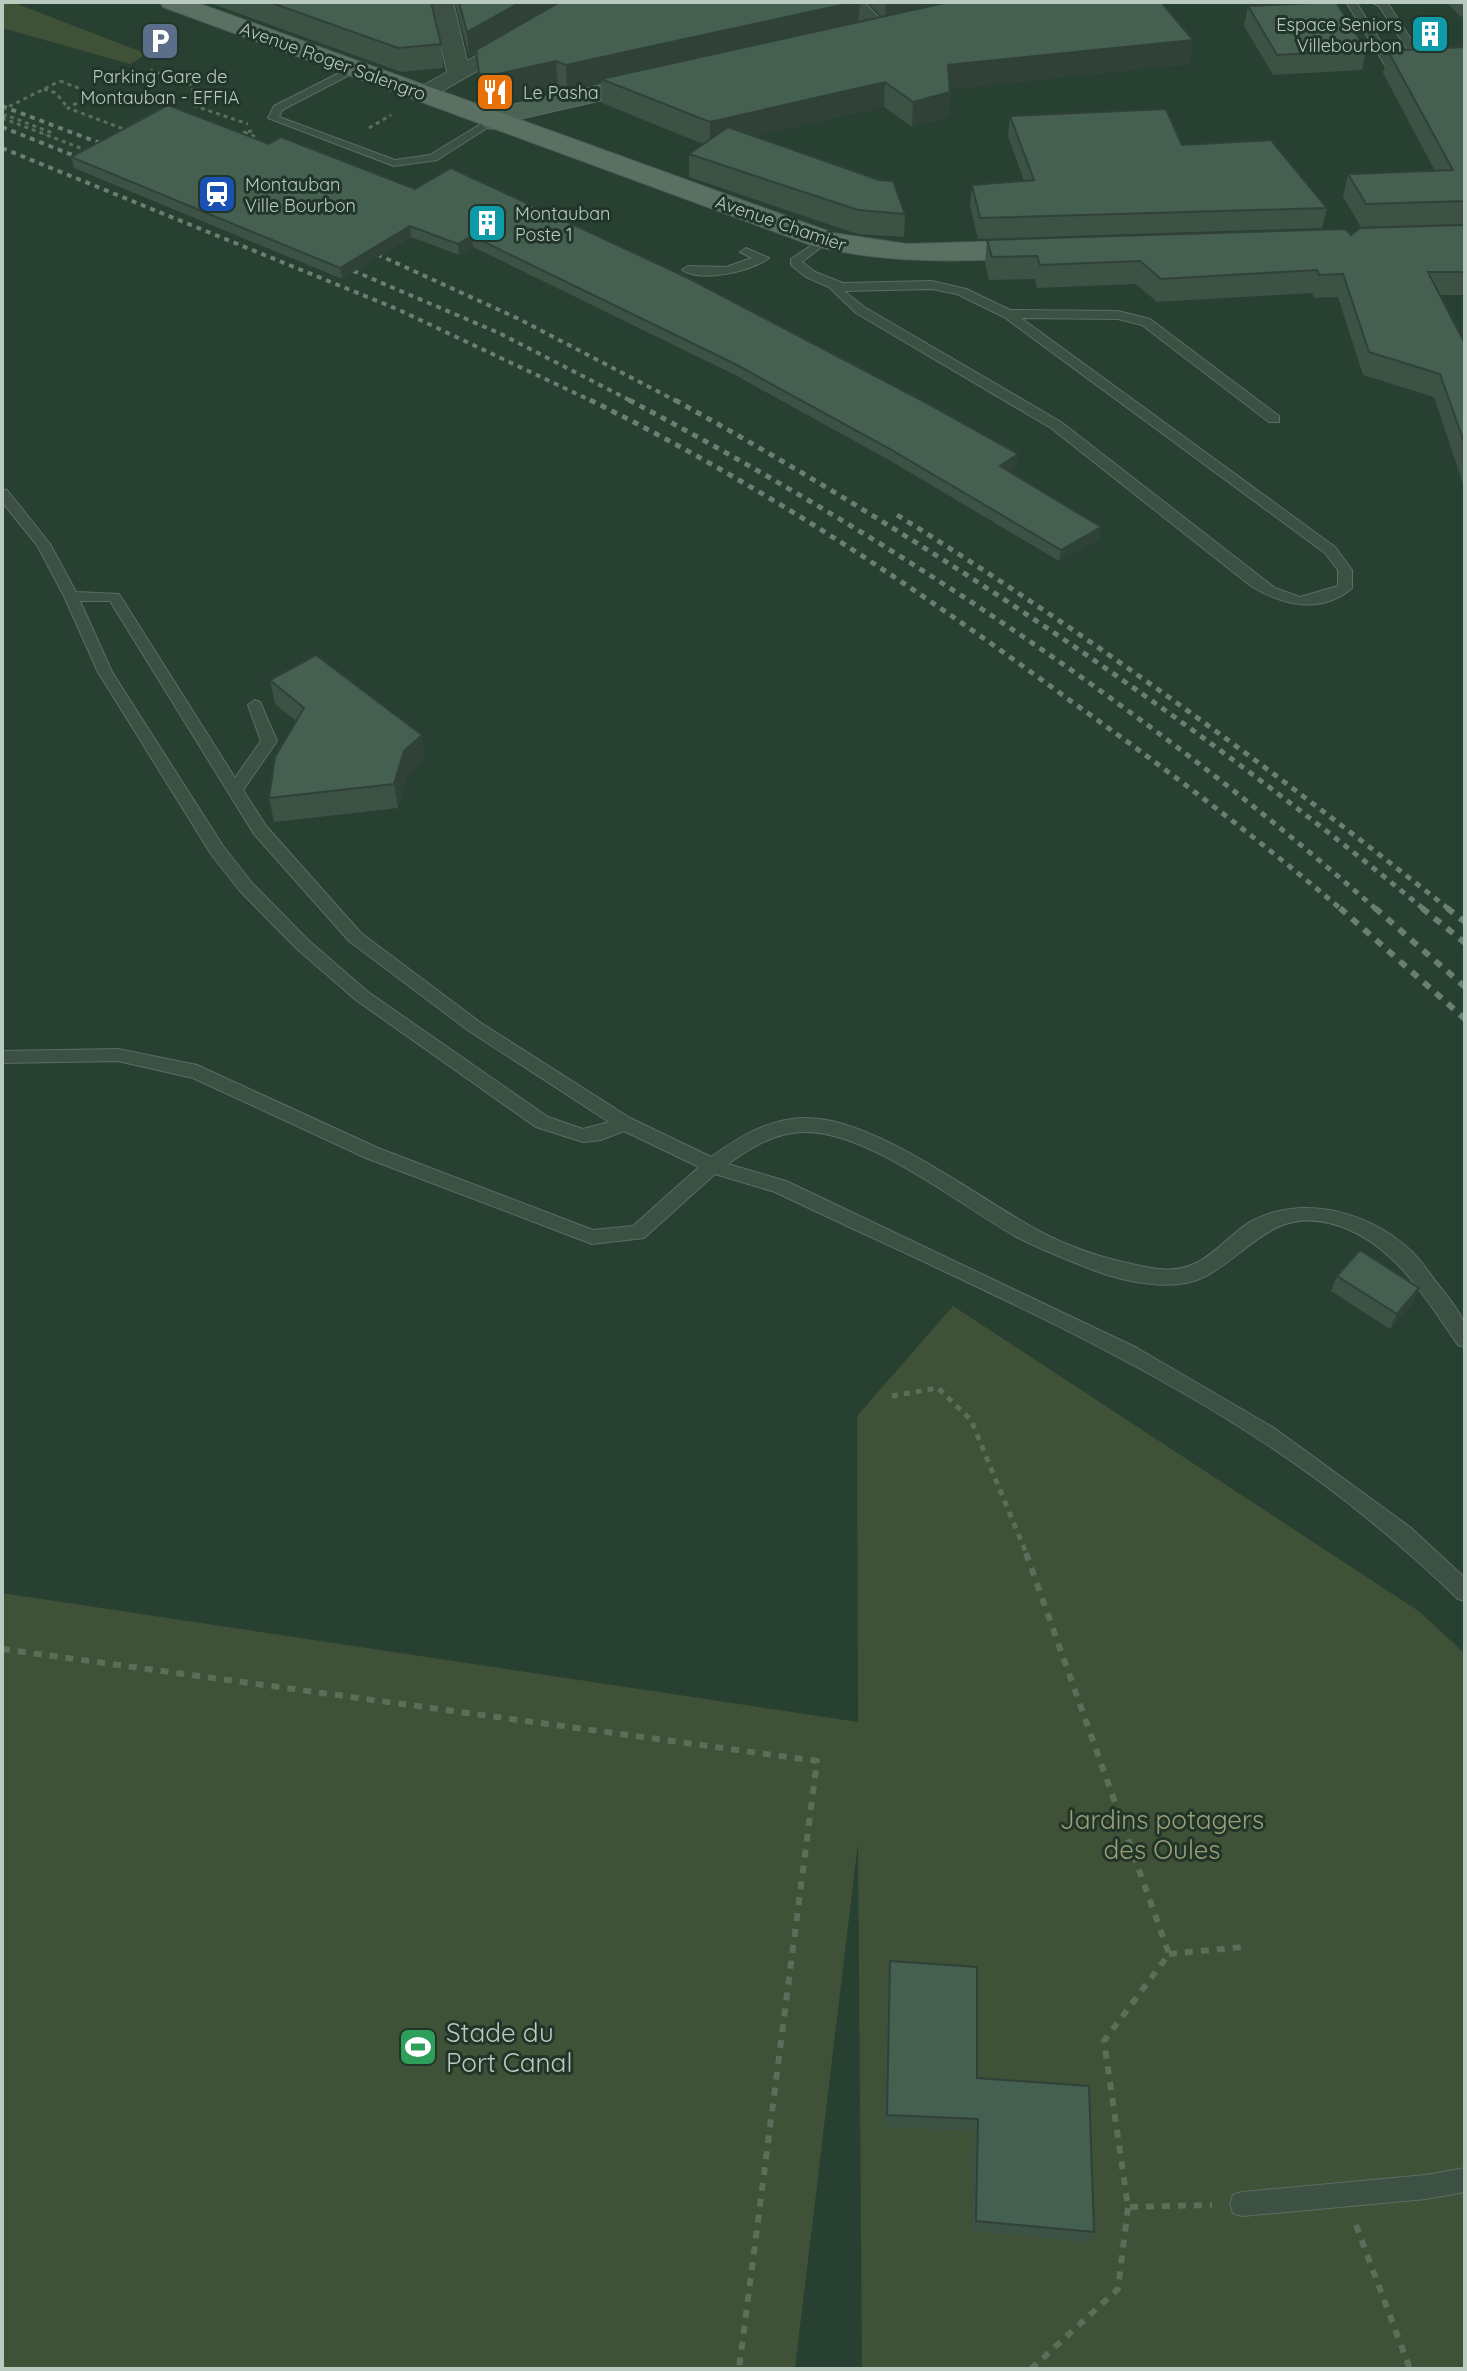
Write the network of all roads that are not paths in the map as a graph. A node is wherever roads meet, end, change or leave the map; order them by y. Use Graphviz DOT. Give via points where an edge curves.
graph roads {
  1 [pos="172,2"];
  2 [pos="442,2"];
  3 [pos="586,2"];
  4 [pos="852,2"];
  5 [pos="1351,2"];
  6 [pos="1376,2"];
  7 [pos="1387,10"];
  8 [pos="1358,13"];
  9 [pos="909,25"];
  10 [pos="881,31"];
  11 [pos="846,39"];
  12 [pos="353,69"];
  13 [pos="459,74"];
  14 [pos="679,76"];
  15 [pos="423,95"];
  16 [pos="493,121"];
  17 [pos="824,240"];
  18 [pos="1078,248"];
  19 [pos="746,252"];
  20 [pos="779,260"];
  21 [pos="688,270"];
  22 [pos="834,288"];
  23 [pos="1008,314"];
  24 [pos="1274,419"];
  25 [pos="2,493"];
  26 [pos="71,596"];
  27 [pos="255,705"];
  28 [pos="236,789"];
  29 [pos="2,1057"];
  30 [pos="624,1123"];
  31 [pos="712,1166"];
  32 [pos="1465,1339"];
  33 [pos="1465,1592"];
  34 [pos="1465,2180"];
  35 [pos="1242,2204"];
  1 -- 12 [label="main road, Avenue Roger Salengro"];
  2 -- 13 [label="street"];
  3 -- 13 [label="street"];
  4 -- 10 [label="street"];
  5 -- 8 [label="lane"];
  6 -- 7 [label="lane"];
  7 -- 8 [label="lane"];
  7 -- 8 [label="lane" via="1424,67 1392,68"];
  9 -- 10 [label="street"];
  10 -- 11 [label="street"];
  12 -- 15 [label="main road, Avenue Roger Salengro"];
  12 -- 16 [label="lane" via="278,108 273,118 394,163 433,158"];
  13 -- 15 [label="street"];
  14 -- 16 [label="street"];
  15 -- 16 [label="main road, Avenue Roger Salengro"];
  16 -- 17 [label="main road, Avenue Chamier"];
  17 -- 18 [label="main road, Avenue Chamier" via="910,253"];
  17 -- 20 [label="lane"];
  19 -- 20 [label="lane"];
  20 -- 21 [label="lane" via="727,271"];
  20 -- 22 [label="lane"];
  22 -- 23 [label="lane" via="934,285"];
  22 -- 23 [label="lane" via="860,310 1056,425 1279,598 1307,604 1345,588 1345,570 1330,550"];
  23 -- 24 [label="lane" via="1118,315 1146,322"];
  25 -- 26 [label="lane" via="43,544"];
  26 -- 28 [label="lane" via="114,597"];
  26 -- 30 [label="lane" via="105,672 217,850 302,944 362,996 542,1122 571,1135 600,1136"];
  27 -- 28 [label="lane" via="269,741"];
  28 -- 30 [label="lane" via="260,830 355,937 475,1027"];
  29 -- 31 [label="lane" via="118,1055 197,1072 372,1153 592,1237 638,1233"];
  30 -- 31 [label="lane"];
  31 -- 32 [label="lane" via="750,1139 777,1129 831,1128 897,1154 1024,1232 1125,1271 1164,1278 1199,1271 1259,1226 1277,1219 1330,1216 1364,1229 1415,1268"];
  31 -- 33 [label="lane" via="780,1186 1130,1354 1267,1434 1404,1534"];
  34 -- 35 [label="lane"];
}
